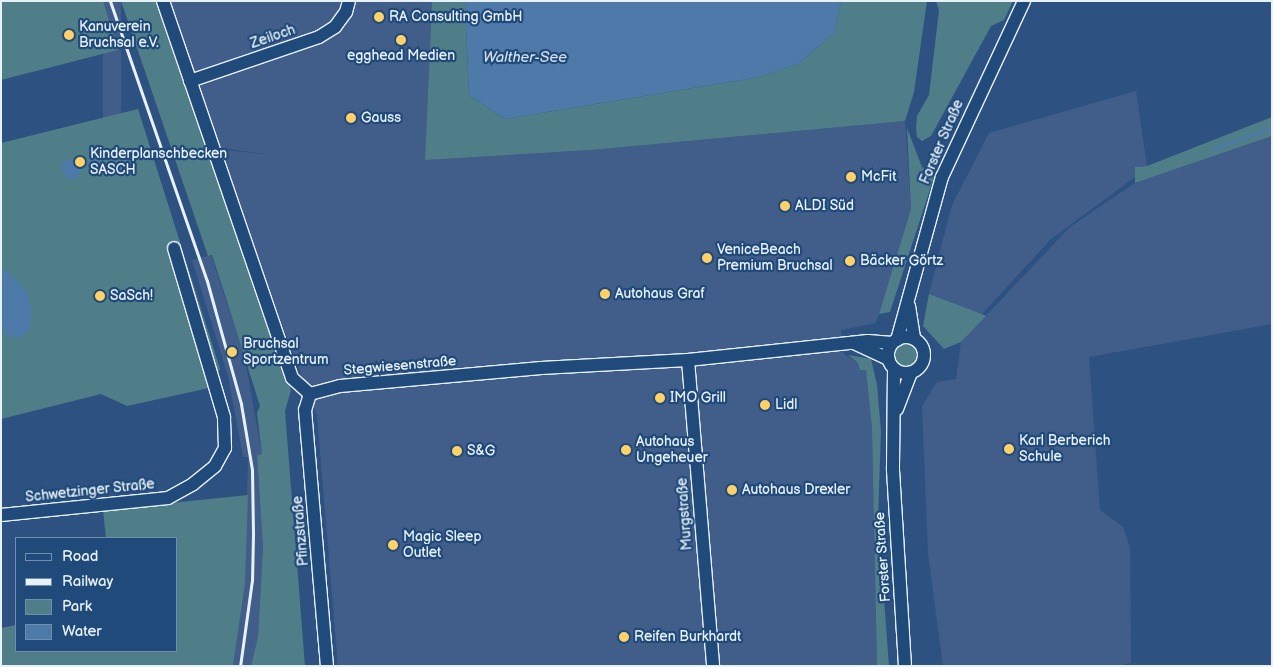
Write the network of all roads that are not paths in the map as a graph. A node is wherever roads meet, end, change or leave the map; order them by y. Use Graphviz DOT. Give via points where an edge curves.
graph roads {
  1 [pos="163,1"];
  2 [pos="349,1"];
  3 [pos="1024,1"];
  4 [pos="190,81"];
  5 [pos="174,248"];
  6 [pos="908,301"];
  7 [pos="914,339"];
  8 [pos="894,341"];
  9 [pos="854,343"];
  10 [pos="688,360"];
  11 [pos="891,364"];
  12 [pos="911,373"];
  13 [pos="310,394"];
  14 [pos="895,416"];
  15 [pos="1,515"];
  16 [pos="327,666"];
  17 [pos="713,666"];
  18 [pos="905,666"];
  1 -- 4 [label="street"];
  2 -- 4 [label="street, Zeiloch" via="346,12 335,27 319,37"];
  3 -- 6 [label="street, Forster Straße" via="942,177 921,242"];
  4 -- 13 [label="street" via="292,378"];
  5 -- 15 [label="street, Schwetzinger Straße" via="224,417 225,448 215,466 168,498"];
  6 -- 7 [label="street, Forster Straße"];
  6 -- 8 [label="street, Forster Straße"];
  7 -- 8 [label="street"];
  7 -- 12 [label="street" via="921,346 924,359"];
  8 -- 9 [label="street, Stegwiesenstraße"];
  8 -- 11 [label="street"];
  9 -- 10 [label="street, Stegwiesenstraße"];
  9 -- 11 [label="street"];
  10 -- 13 [label="street, Stegwiesenstraße" via="541,368 340,386"];
  10 -- 17 [label="street, Murgstraße"];
  11 -- 12 [label="street"];
  11 -- 14 [label="street, Forster Straße"];
  12 -- 14 [label="street, Forster Straße"];
  13 -- 16 [label="street, Pfinzstraße" via="305,410"];
  14 -- 18 [label="street, Forster Straße" via="895,521"];
}
